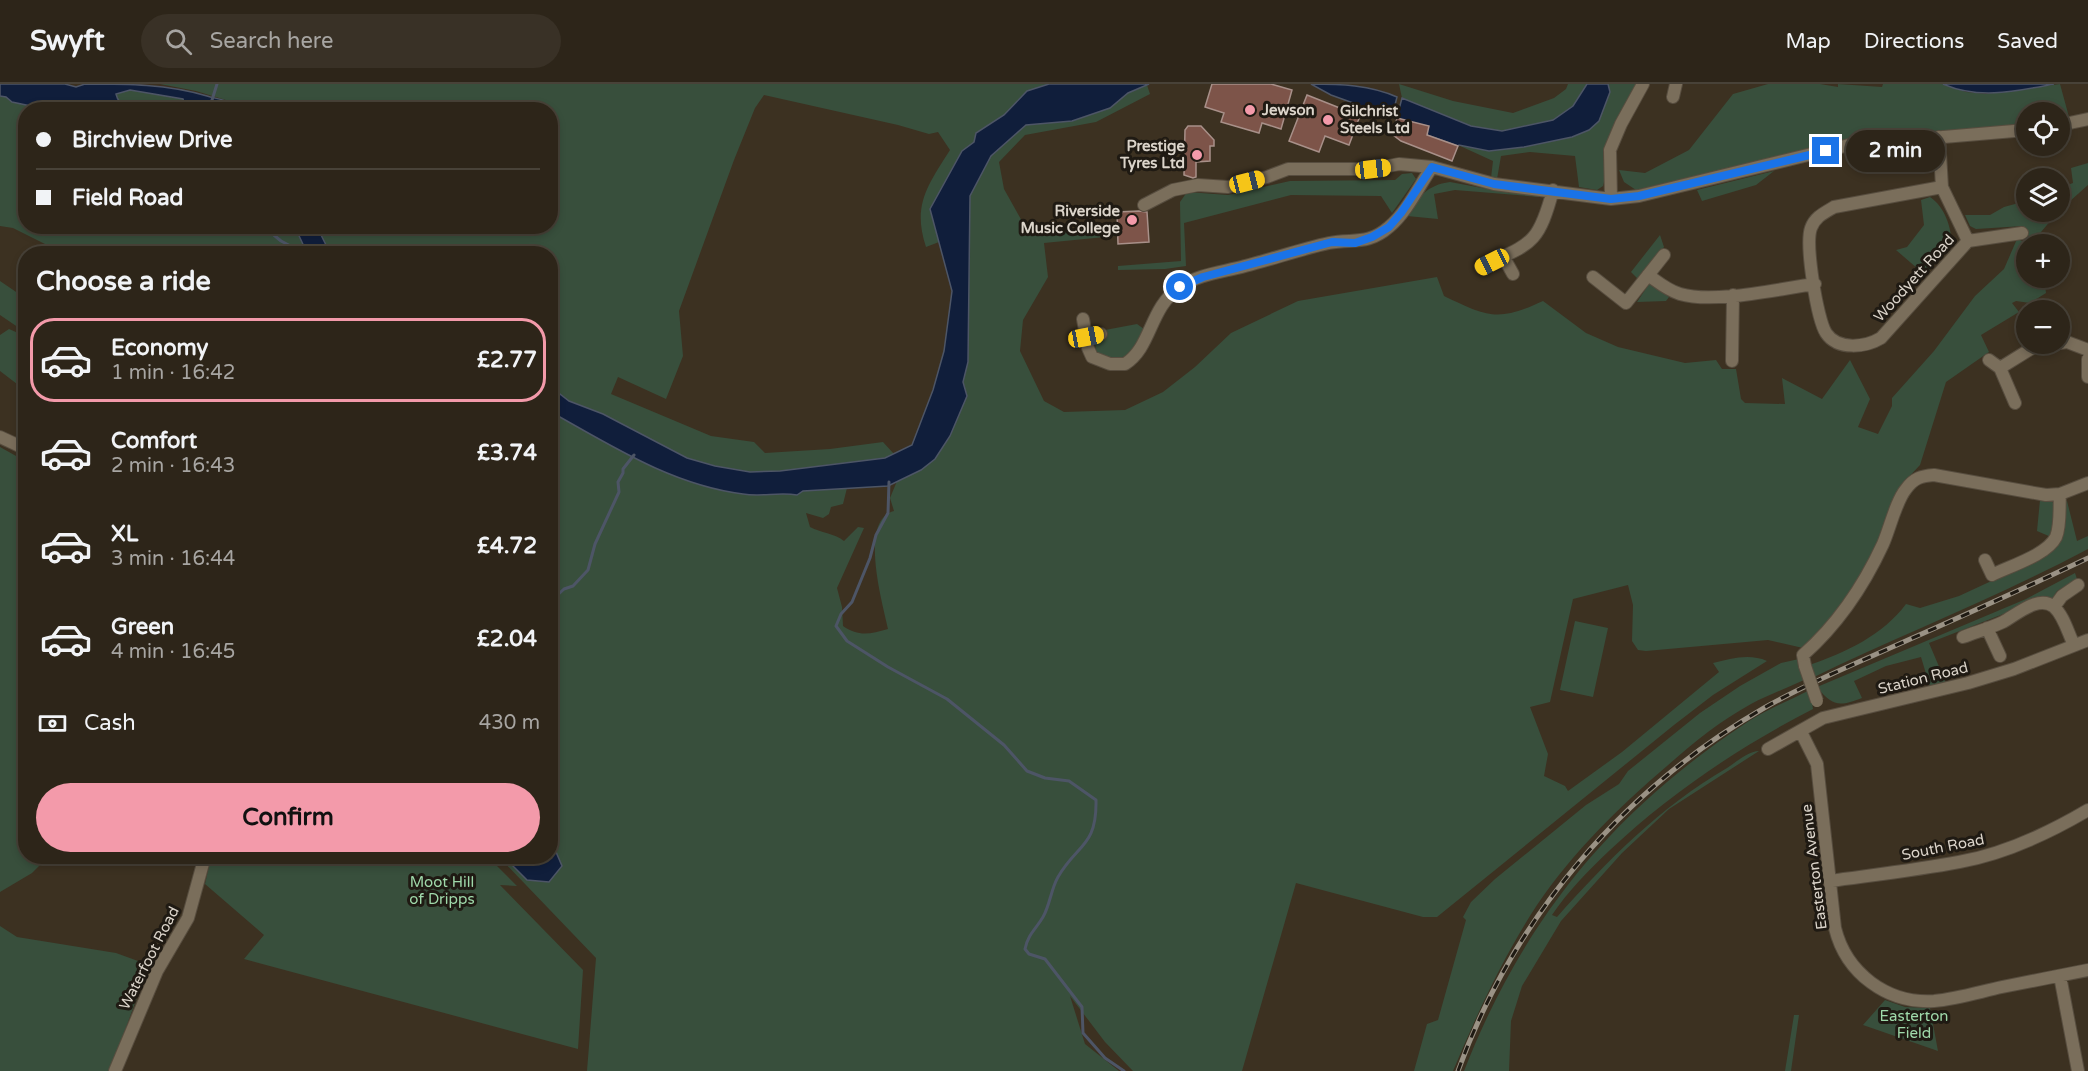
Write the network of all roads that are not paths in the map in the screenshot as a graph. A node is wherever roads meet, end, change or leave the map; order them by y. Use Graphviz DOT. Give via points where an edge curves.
graph roads {
  1 [pos="1643,84"];
  2 [pos="2088,119"];
  3 [pos="2070,123"];
  4 [pos="2016,131"];
  5 [pos="1939,137"];
  6 [pos="1432,167"];
  7 [pos="1942,187"];
  8 [pos="1553,190"];
  9 [pos="1611,199"];
  10 [pos="1144,205"];
  11 [pos="2022,232"];
  12 [pos="1968,240"];
  13 [pos="1664,255"];
  14 [pos="1503,256"];
  15 [pos="1481,267"];
  16 [pos="1513,274"];
  17 [pos="1648,274"];
  18 [pos="1593,277"];
  19 [pos="1815,284"];
  20 [pos="1733,296"];
  21 [pos="1083,319"];
  22 [pos="1101,334"];
  23 [pos="1086,337"];
  24 [pos="2070,343"];
  25 [pos="2088,350"];
  26 [pos="2023,354"];
  27 [pos="2088,359"];
  28 [pos="1989,360"];
  29 [pos="1732,361"];
  30 [pos="2000,368"];
  31 [pos="2088,377"];
  32 [pos="2015,403"];
  33 [pos="0,437"];
  34 [pos="18,445"];
  35 [pos="2088,483"];
  36 [pos="2060,494"];
  37 [pos="1985,560"];
  38 [pos="2078,585"];
  39 [pos="2054,607"];
  40 [pos="1987,628"];
  41 [pos="1963,637"];
  42 [pos="2088,640"];
  43 [pos="2074,645"];
  44 [pos="2000,656"];
  45 [pos="1823,718"];
  46 [pos="1801,732"];
  47 [pos="1768,749"];
  48 [pos="2088,810"];
  49 [pos="203,864"];
  50 [pos="1830,881"];
  51 [pos="2088,970"];
  52 [pos="2060,976"];
  53 [pos="115,1071"];
  54 [pos="2078,1071"];
  1 -- 9 [label="street" via="1610,150"];
  2 -- 3 [label="street"];
  4 -- 5 [label="street"];
  5 -- 7 [label="street, Woodyett Road"];
  5 -- 9 [label="street" via="1849,145 1639,196"];
  6 -- 8 [label="street" via="1494,184"];
  6 -- 10 [label="street" via="1399,164 1373,169 1288,169 1228,187 1198,185 1173,190"];
  6 -- 23 [label="street" via="1395,220 1372,237 1355,243 1332,242 1180,287 1156,312 1141,348 1125,364 1110,364 1092,357"];
  7 -- 12 [label="street, Woodyett Road"];
  7 -- 19 [label="street, Woodyett Road" via="1834,207 1818,216 1808,240"];
  8 -- 9 [label="street"];
  8 -- 14 [label="street" via="1537,235"];
  11 -- 12 [label="street"];
  12 -- 19 [label="street, Woodyett Road" via="1872,343 1850,345 1827,333"];
  13 -- 17 [label="street"];
  14 -- 15 [label="street"];
  14 -- 16 [label="street"];
  17 -- 18 [label="street" via="1626,303"];
  17 -- 20 [label="street" via="1678,294"];
  19 -- 20 [label="street"];
  20 -- 29 [label="street"];
  21 -- 23 [label="street"];
  22 -- 23 [label="street"];
  24 -- 25 [label="street"];
  26 -- 30 [label="street"];
  27 -- 31 [label="street"];
  28 -- 30 [label="street"];
  30 -- 32 [label="street"];
  33 -- 34 [label="street"];
  35 -- 36 [label="street"];
  36 -- 37 [label="street" via="2058,528 2051,543 2030,558 1992,575"];
  36 -- 45 [label="street, bridge" via="2046,495 1934,475 1919,477 1905,490 1882,547 1841,615 1804,660"];
  38 -- 39 [label="street"];
  39 -- 40 [label="street" via="2047,603 2031,606"];
  39 -- 43 [label="street"];
  40 -- 41 [label="street"];
  40 -- 44 [label="street"];
  42 -- 43 [label="street, Station Road"];
  43 -- 45 [label="street, Station Road" via="1968,683"];
  45 -- 46 [label="street, Station Road"];
  46 -- 47 [label="street, Station Road"];
  46 -- 50 [label="street, Easterton Avenue" via="1817,764"];
  48 -- 50 [label="street, South Road" via="2044,833 1961,862"];
  49 -- 53 [label="street, Waterfoot Road" via="188,918 157,971"];
  50 -- 52 [label="street, Easterton Avenue" via="1839,944 1867,980 1889,993 1933,1001"];
  51 -- 52 [label="street, Easterton Avenue"];
  52 -- 54 [label="street"];
}
